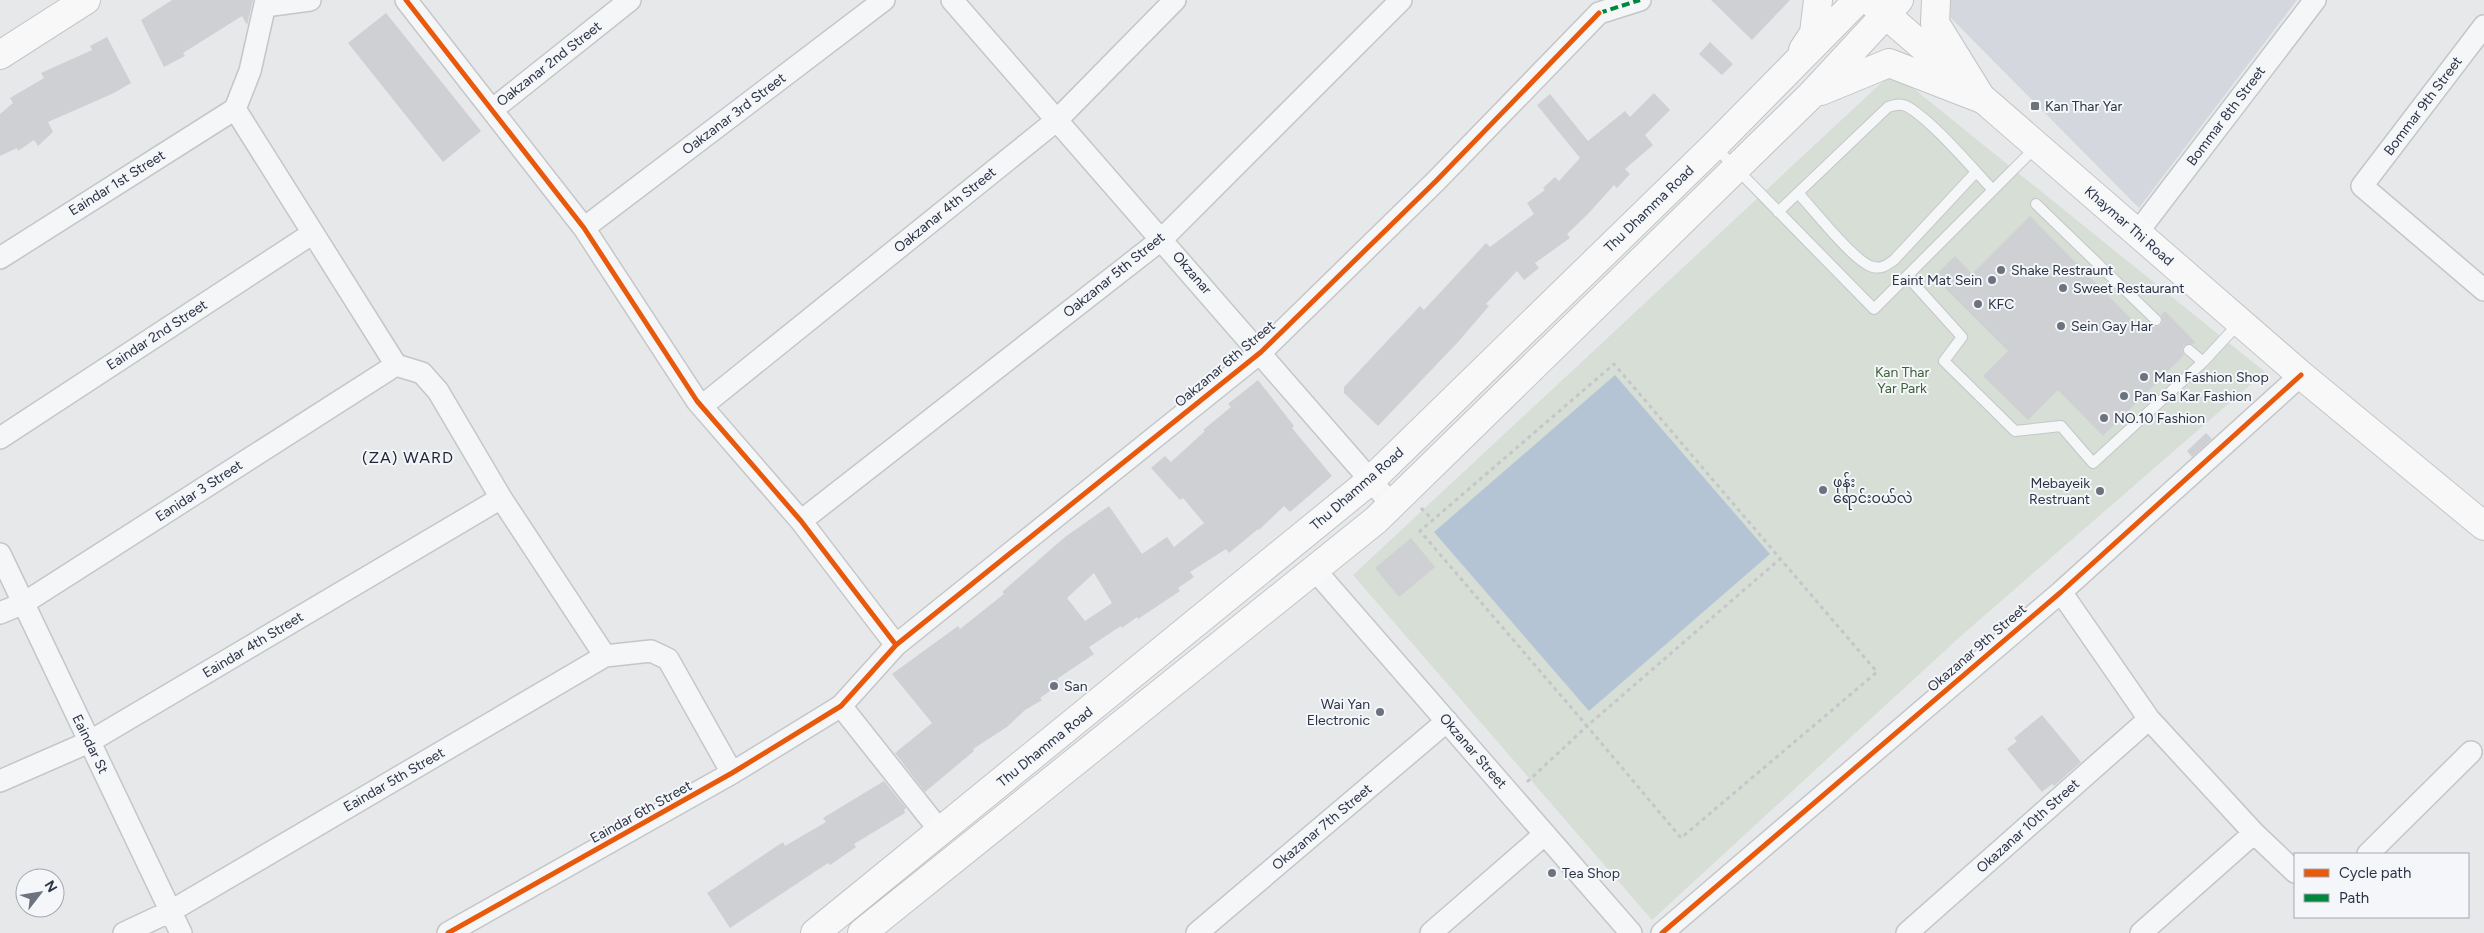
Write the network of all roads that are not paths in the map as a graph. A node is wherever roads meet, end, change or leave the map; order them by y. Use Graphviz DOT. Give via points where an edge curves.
graph roads {
  1 [pos="86,0"];
  2 [pos="310,0"];
  3 [pos="406,0"];
  4 [pos="630,0"];
  5 [pos="884,0"];
  6 [pos="952,0"];
  7 [pos="1175,0"];
  8 [pos="1401,0"];
  9 [pos="1640,0"];
  10 [pos="1818,0"];
  11 [pos="1858,0"];
  12 [pos="1936,0"];
  13 [pos="2314,0"];
  14 [pos="265,3"];
  15 [pos="1885,5"];
  16 [pos="1594,7"];
  17 [pos="2484,26"];
  18 [pos="0,55"];
  19 [pos="1788,73"];
  20 [pos="1812,95"];
  21 [pos="1982,99"];
  22 [pos="235,109"];
  23 [pos="492,110"];
  24 [pos="1057,120"];
  25 [pos="1714,146"];
  26 [pos="2037,146"];
  27 [pos="1735,168"];
  28 [pos="1976,172"];
  29 [pos="1993,190"];
  30 [pos="1798,193"];
  31 [pos="2036,204"];
  32 [pos="1778,212"];
  33 [pos="584,228"];
  34 [pos="313,233"];
  35 [pos="2137,233"];
  36 [pos="1162,239"];
  37 [pos="0,258"];
  38 [pos="1907,276"];
  39 [pos="2481,282"];
  40 [pos="2156,320"];
  41 [pos="2240,322"];
  42 [pos="2189,350"];
  43 [pos="1261,352"];
  44 [pos="2204,362"];
  45 [pos="396,365"];
  46 [pos="2302,375"];
  47 [pos="702,406"];
  48 [pos="0,438"];
  49 [pos="1371,480"];
  50 [pos="501,498"];
  51 [pos="1392,505"];
  52 [pos="2482,519"];
  53 [pos="802,521"];
  54 [pos="0,554"];
  55 [pos="1314,569"];
  56 [pos="2061,592"];
  57 [pos="24,603"];
  58 [pos="0,613"];
  59 [pos="896,645"];
  60 [pos="605,656"];
  61 [pos="841,706"];
  62 [pos="2149,719"];
  63 [pos="1447,721"];
  64 [pos="89,742"];
  65 [pos="2471,752"];
  66 [pos="732,773"];
  67 [pos="0,781"];
  68 [pos="941,832"];
  69 [pos="2254,833"];
  70 [pos="1545,834"];
  71 [pos="2369,853"];
  72 [pos="2294,871"];
  73 [pos="171,911"];
  74 [pos="124,933"];
  75 [pos="181,933"];
  76 [pos="448,933"];
  77 [pos="815,933"];
  78 [pos="862,933"];
  79 [pos="1197,933"];
  80 [pos="1431,933"];
  81 [pos="1632,933"];
  82 [pos="1662,933"];
  83 [pos="1907,933"];
  84 [pos="2141,933"];
  1 -- 18 [label="main road"];
  2 -- 14 [label="street"];
  3 -- 23 [label="street"];
  4 -- 23 [label="street, Oakzanar 2nd Street"];
  5 -- 33 [label="street, Oakzanar 3rd Street"];
  6 -- 24 [label="street, Okzanar"];
  7 -- 24 [label="street, Oakzanar 4th Street"];
  8 -- 36 [label="street, Oakzanar 5th Street"];
  9 -- 16 [label="street"];
  10 -- 19 [label="main road" via="1814,33"];
  11 -- 19 [label="main road, Thu Dhamma Road"];
  12 -- 21 [label="main road" via="1935,23"];
  13 -- 35 [label="street, Bommar 8th Street"];
  14 -- 22 [label="street" via="250,71"];
  15 -- 20 [label="main road"];
  15 -- 21 [label="main road, Khaymar Thi Road"];
  16 -- 43 [label="street, Oakzanar 6th Street" via="1436,181"];
  17 -- 39 [label="street, Bommar 9th Street" via="2362,186"];
  19 -- 25 [label="main road, Thu Dhamma Road"];
  20 -- 21 [label="main road" via="1889,63"];
  20 -- 27 [label="main road"];
  21 -- 26 [label="main road, Khaymar Thi Road"];
  22 -- 34 [label="street"];
  22 -- 37 [label="street, Eaindar 1st Street"];
  23 -- 33 [label="street"];
  24 -- 36 [label="street, Okzanar"];
  24 -- 47 [label="street, Oakzanar 4th Street"];
  25 -- 27 [label="lane"];
  25 -- 49 [label="main road, Thu Dhamma Road"];
  26 -- 29 [label="lane"];
  26 -- 35 [label="main road, Khaymar Thi Road"];
  27 -- 32 [label="lane"];
  27 -- 51 [label="main road"];
  28 -- 29 [label="lane"];
  28 -- 30 [label="lane" via="1924,119 1906,106 1897,104 1888,107"];
  28 -- 30 [label="lane" via="1885,267 1875,268 1858,259"];
  29 -- 38 [label="lane"];
  30 -- 32 [label="lane"];
  31 -- 40 [label="lane"];
  32 -- 38 [label="lane" via="1874,309"];
  33 -- 47 [label="street"];
  34 -- 45 [label="street"];
  34 -- 48 [label="street, Eaindar 2nd Street"];
  35 -- 41 [label="main road, Khaymar Thi Road"];
  36 -- 43 [label="street, Okzanar"];
  36 -- 53 [label="street, Oakzanar 5th Street"];
  38 -- 44 [label="lane" via="1962,337 1944,361 2014,431 2060,426 2093,463"];
  41 -- 44 [label="lane"];
  41 -- 46 [label="main road, Khaymar Thi Road"];
  42 -- 44 [label="lane"];
  43 -- 49 [label="street, Okzanar"];
  43 -- 59 [label="street, Oakzanar 6th Street"];
  45 -- 50 [label="street" via="422,373 438,391"];
  45 -- 57 [label="street, Eanidar 3 Street"];
  46 -- 52 [label="main road, Khaymar Thi Road"];
  46 -- 56 [label="street, Okazanar 9th Street"];
  47 -- 53 [label="street"];
  49 -- 51 [label="street, Okzanar"];
  49 -- 68 [label="main road, Thu Dhamma Road"];
  50 -- 60 [label="street"];
  50 -- 64 [label="street, Eaindar 4th Street"];
  51 -- 55 [label="main road"];
  53 -- 59 [label="street"];
  54 -- 57 [label="street, Eaindar St"];
  55 -- 63 [label="street, Okzanar Street"];
  55 -- 78 [label="main road"];
  56 -- 62 [label="street"];
  56 -- 82 [label="street, Okazanar 9th Street"];
  57 -- 58 [label="street, Eanidar 3 Street"];
  57 -- 64 [label="street, Eaindar St"];
  59 -- 61 [label="street, Oakzanar 6th Street"];
  60 -- 66 [label="street, Eaindar 5th Street" via="652,651 668,659"];
  60 -- 73 [label="street, Eaindar 5th Street"];
  61 -- 66 [label="street, Eaindar 6th Street"];
  61 -- 68 [label="street"];
  62 -- 69 [label="street"];
  62 -- 83 [label="street, Okazanar 10th Street"];
  63 -- 70 [label="street, Okzanar Street"];
  63 -- 79 [label="street, Okazanar 7th Street"];
  64 -- 67 [label="street, Eaindar 4th Street"];
  64 -- 73 [label="street, Eaindar St"];
  65 -- 71 [label="street"];
  66 -- 76 [label="street, Eaindar 6th Street"];
  68 -- 77 [label="main road, Thu Dhamma Road"];
  69 -- 72 [label="street"];
  69 -- 84 [label="street"];
  70 -- 80 [label="street"];
  70 -- 81 [label="street, Okzanar Street"];
  73 -- 74 [label="street, Eaindar 5th Street"];
  73 -- 75 [label="street, Eaindar St"];
}
